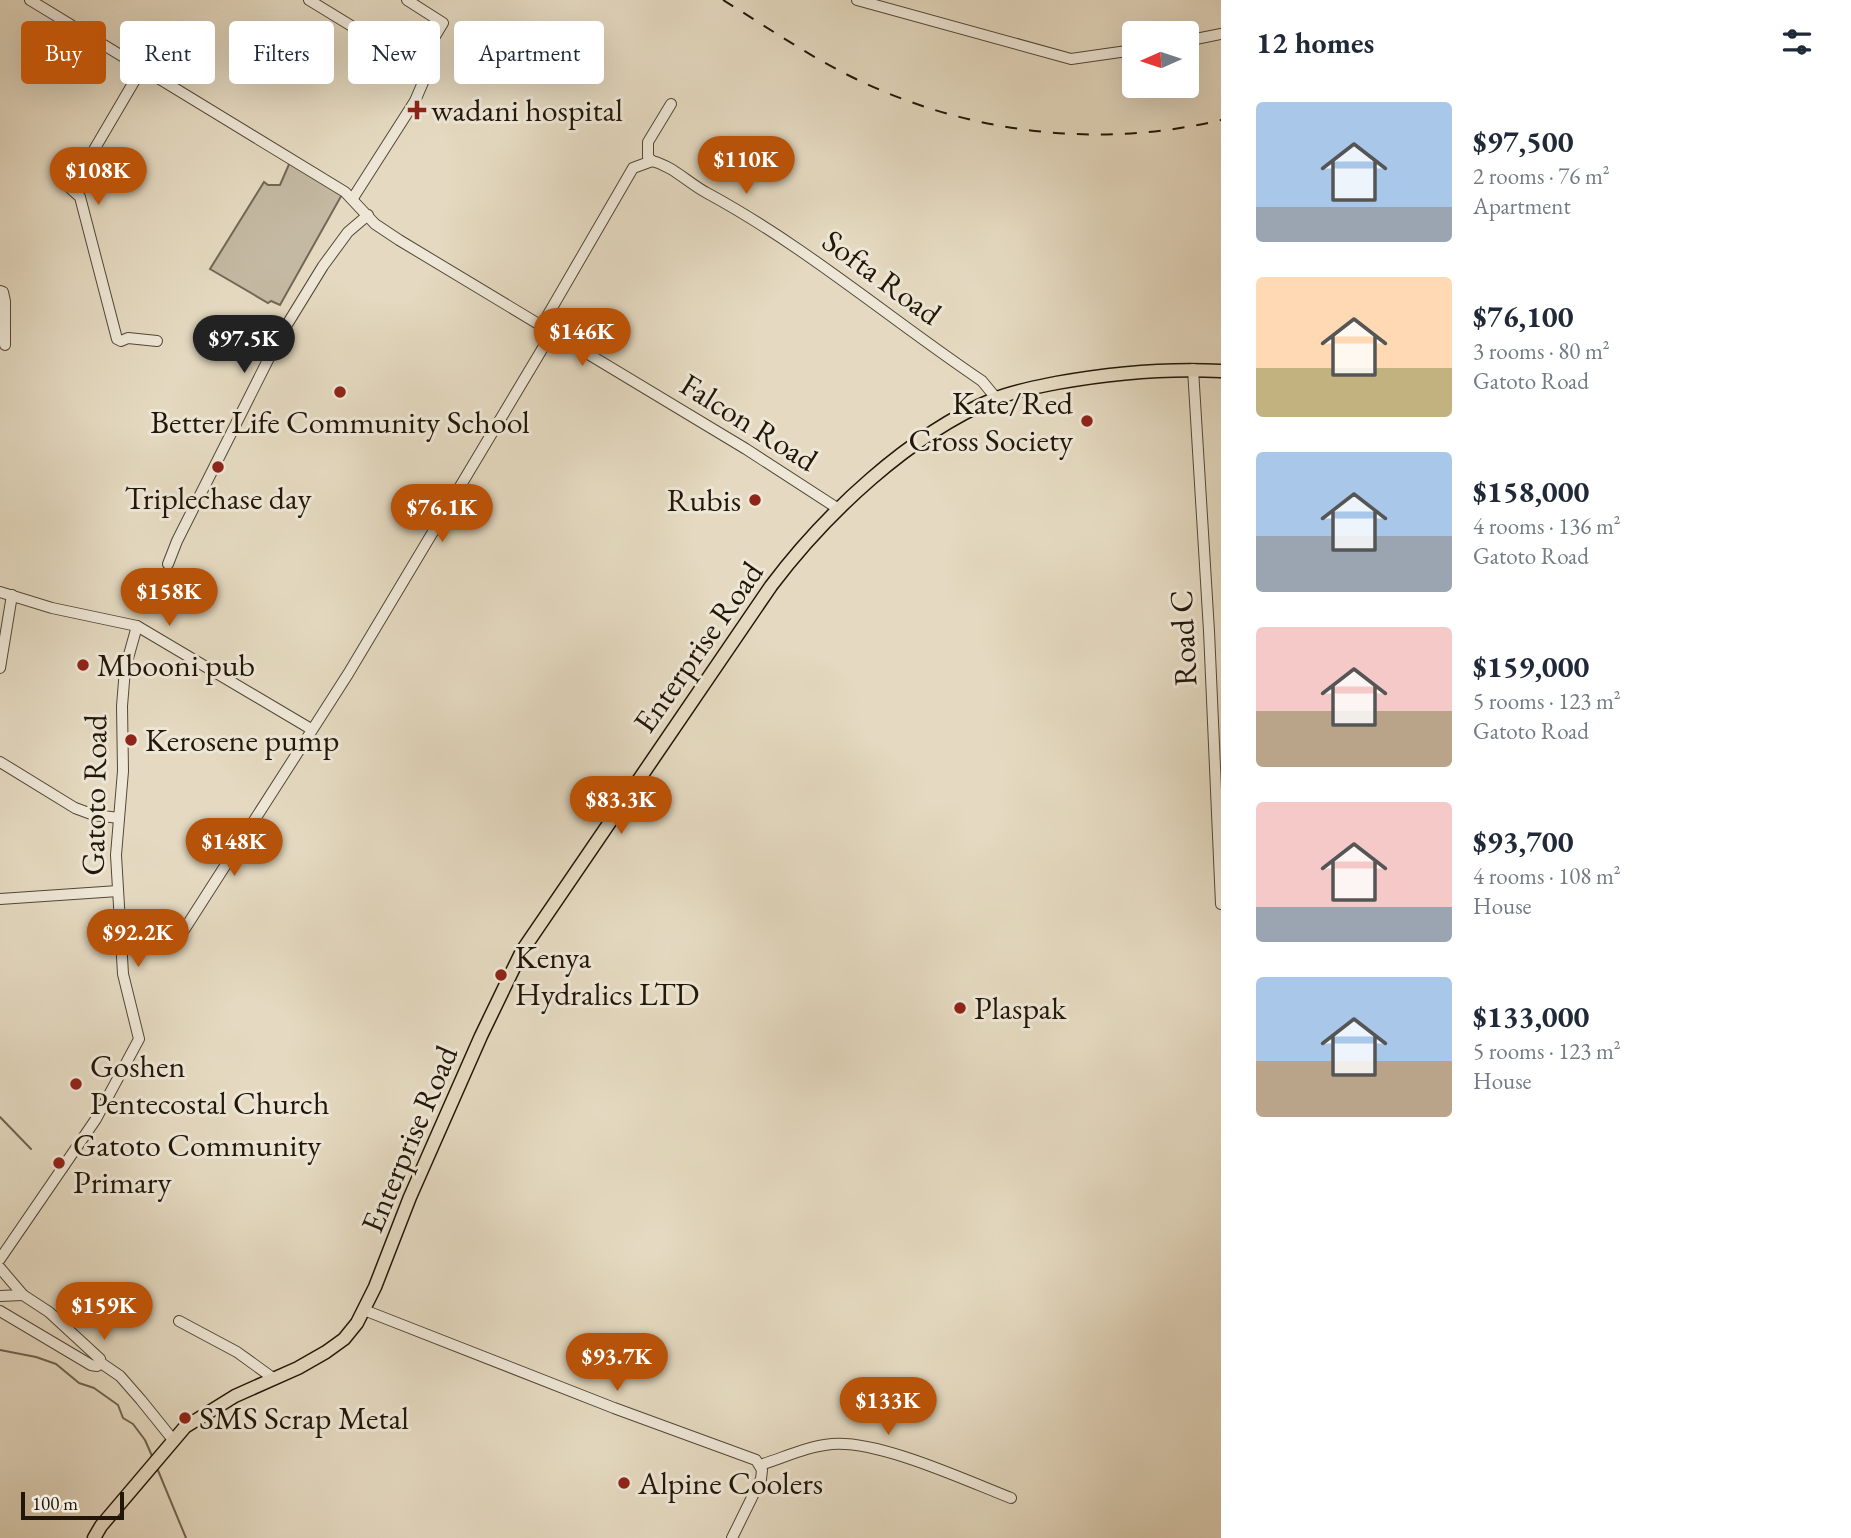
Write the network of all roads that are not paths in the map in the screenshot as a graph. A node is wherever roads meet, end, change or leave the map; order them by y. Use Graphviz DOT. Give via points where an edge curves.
graph roads {
  1 [pos="30,0"];
  2 [pos="309,0"];
  3 [pos="407,0"];
  4 [pos="857,0"];
  5 [pos="440,21"];
  6 [pos="348,24"];
  7 [pos="1221,34"];
  8 [pos="1199,38"];
  9 [pos="1122,52"];
  10 [pos="120,55"];
  11 [pos="133,84"];
  12 [pos="168,84"];
  13 [pos="422,84"];
  14 [pos="671,104"];
  15 [pos="652,161"];
  16 [pos="353,198"];
  17 [pos="368,215"];
  18 [pos="0,291"];
  19 [pos="542,325"];
  20 [pos="553,331"];
  21 [pos="157,341"];
  22 [pos="5,345"];
  23 [pos="1193,369"];
  24 [pos="1221,371"];
  25 [pos="996,398"];
  26 [pos="837,508"];
  27 [pos="169,564"];
  28 [pos="0,592"];
  29 [pos="12,595"];
  30 [pos="136,626"];
  31 [pos="0,668"];
  32 [pos="311,729"];
  33 [pos="0,762"];
  34 [pos="119,818"];
  35 [pos="118,891"];
  36 [pos="0,899"];
  37 [pos="1221,904"];
  38 [pos="119,933"];
  39 [pos="0,1259"];
  40 [pos="0,1268"];
  41 [pos="23,1295"];
  42 [pos="0,1296"];
  43 [pos="364,1310"];
  44 [pos="0,1311"];
  45 [pos="178,1321"];
  46 [pos="101,1363"];
  47 [pos="273,1378"];
  48 [pos="174,1441"];
  49 [pos="760,1465"];
  50 [pos="1011,1498"];
  51 [pos="94,1538"];
  52 [pos="732,1538"];
  1 -- 10 [label="street, Falcon Road"];
  2 -- 6 [label="street"];
  3 -- 5 [label="street"];
  4 -- 9 [label="street" via="1072,59"];
  7 -- 8 [label="street"];
  11 -- 21 [label="street" via="71,189 80,197 117,339"];
  12 -- 16 [label="street, Falcon Road"];
  13 -- 16 [label="street"];
  14 -- 15 [label="street" via="648,142"];
  15 -- 19 [label="street" via="633,168"];
  15 -- 25 [label="street, Softa Road" via="818,261 982,381"];
  16 -- 17 [label="street, Falcon Road"];
  17 -- 19 [label="street, Falcon Road" via="399,240"];
  17 -- 27 [label="street" via="348,232 323,266 280,336"];
  18 -- 22 [label="street" via="5,301"];
  19 -- 20 [label="street, Falcon Road"];
  20 -- 26 [label="street, Falcon Road"];
  20 -- 32 [label="street"];
  23 -- 24 [label="main road, Enterprise Road"];
  23 -- 25 [label="main road, Enterprise Road" via="1076,380"];
  23 -- 37 [label="street, Road C"];
  25 -- 26 [label="main road, Enterprise Road" via="936,430"];
  26 -- 43 [label="main road, Enterprise Road" via="771,586 523,951 481,1036"];
  28 -- 29 [label="street"];
  29 -- 30 [label="street"];
  29 -- 31 [label="street"];
  30 -- 32 [label="street"];
  30 -- 34 [label="street, Gatoto Road" via="125,669"];
  32 -- 38 [label="street" via="184,930 171,935"];
  33 -- 34 [label="street" via="75,808"];
  34 -- 35 [label="street, Gatoto Road"];
  35 -- 36 [label="street"];
  35 -- 38 [label="street, Gatoto Road"];
  38 -- 39 [label="street, Gatoto Road" via="123,975 139,1039 96,1119"];
  40 -- 41 [label="street"];
  41 -- 42 [label="street"];
  41 -- 46 [label="street" via="49,1312"];
  43 -- 47 [label="main road, Enterprise Road" via="344,1339"];
  43 -- 49 [label="street"];
  44 -- 46 [label="street" via="91,1365"];
  45 -- 47 [label="street" via="237,1352"];
  46 -- 48 [label="street" via="120,1376"];
  47 -- 48 [label="main road, Enterprise Road" via="205,1414"];
  48 -- 51 [label="main road, Enterprise Road"];
  49 -- 50 [label="street" via="830,1444 848,1444 935,1469"];
  49 -- 52 [label="street" via="761,1479"];
}
